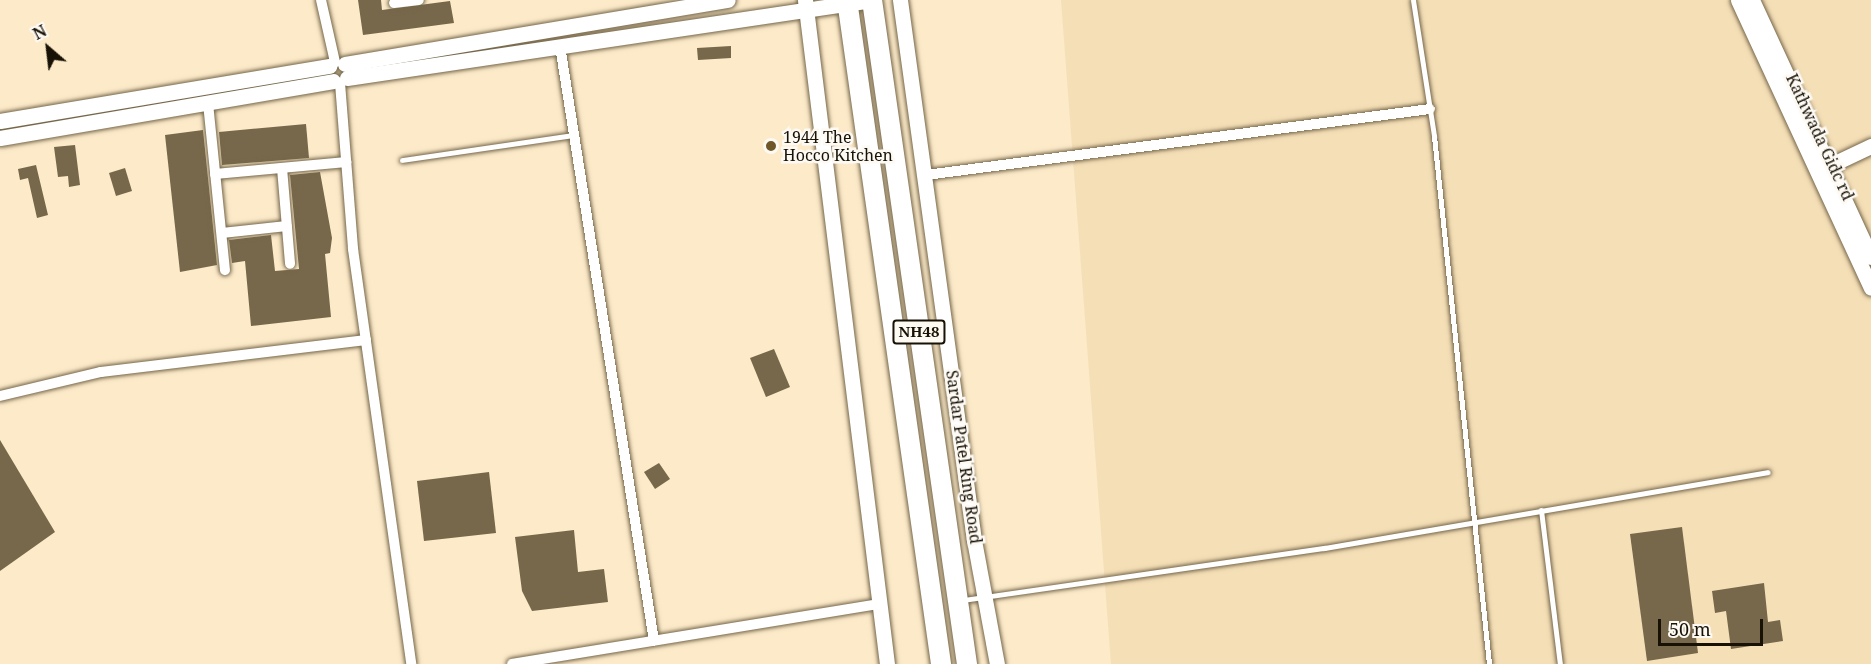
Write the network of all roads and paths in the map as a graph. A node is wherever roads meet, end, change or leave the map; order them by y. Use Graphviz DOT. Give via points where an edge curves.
graph roads {
  1 [pos="321,0"];
  2 [pos="419,0"];
  3 [pos="424,0"];
  4 [pos="728,0"];
  5 [pos="872,0"];
  6 [pos="900,0"];
  7 [pos="1413,0"];
  8 [pos="1738,0"];
  9 [pos="1752,0"];
  10 [pos="847,1"];
  11 [pos="394,3"];
  12 [pos="805,4"];
  13 [pos="560,46"];
  14 [pos="338,72"];
  15 [pos="208,103"];
  16 [pos="1430,109"];
  17 [pos="0,121"];
  18 [pos="574,135"];
  19 [pos="0,138"];
  20 [pos="1871,146"];
  21 [pos="402,160"];
  22 [pos="346,162"];
  23 [pos="282,168"];
  24 [pos="1821,170"];
  25 [pos="215,174"];
  26 [pos="926,175"];
  27 [pos="287,226"];
  28 [pos="222,233"];
  29 [pos="1871,257"];
  30 [pos="290,264"];
  31 [pos="225,270"];
  32 [pos="1871,288"];
  33 [pos="366,340"];
  34 [pos="0,396"];
  35 [pos="1768,471"];
  36 [pos="1541,510"];
  37 [pos="1475,523"];
  38 [pos="989,596"];
  39 [pos="958,601"];
  40 [pos="879,604"];
  41 [pos="654,641"];
  42 [pos="411,664"];
  43 [pos="512,664"];
  44 [pos="887,664"];
  45 [pos="941,664"];
  46 [pos="967,664"];
  47 [pos="997,664"];
  48 [pos="1489,664"];
  49 [pos="1560,664"];
  1 -- 14 [label="street"];
  2 -- 3 [label="street"];
  2 -- 11 [label="street"];
  4 -- 14 [label="street"];
  5 -- 10 [label="street"];
  5 -- 39 [label="highway, Sardar Patel Ring Road / NH48"];
  6 -- 26 [label="street, Sardar Patel Ring Road"];
  7 -- 16 [label="lane"];
  8 -- 24 [label="street, Kathwada Gidc rd"];
  9 -- 24 [label="street"];
  10 -- 12 [label="street"];
  10 -- 45 [label="highway, NH48"];
  12 -- 13 [label="street"];
  12 -- 40 [label="street"];
  13 -- 14 [label="street"];
  13 -- 18 [label="street"];
  14 -- 15 [label="street"];
  14 -- 17 [label="street"];
  14 -- 22 [label="street"];
  15 -- 19 [label="street"];
  15 -- 25 [label="street"];
  16 -- 26 [label="street"];
  16 -- 37 [label="lane"];
  18 -- 21 [label="lane"];
  18 -- 41 [label="street"];
  20 -- 24 [label="street"];
  22 -- 23 [label="street"];
  22 -- 33 [label="street"];
  23 -- 25 [label="street"];
  23 -- 27 [label="street"];
  24 -- 29 [label="street"];
  24 -- 32 [label="street, Kathwada Gidc rd"];
  25 -- 28 [label="street"];
  26 -- 38 [label="street, Sardar Patel Ring Road" via="974,540"];
  27 -- 28 [label="street"];
  27 -- 30 [label="street"];
  28 -- 31 [label="street"];
  33 -- 34 [label="street" via="101,372"];
  33 -- 42 [label="street"];
  35 -- 36 [label="lane"];
  36 -- 37 [label="lane"];
  36 -- 49 [label="lane"];
  37 -- 38 [label="lane"];
  37 -- 48 [label="lane"];
  38 -- 39 [label="lane"];
  38 -- 47 [label="street, Sardar Patel Ring Road"];
  39 -- 46 [label="highway, Sardar Patel Ring Road / NH48"];
  40 -- 41 [label="street"];
  40 -- 44 [label="street"];
  41 -- 43 [label="street"];
}
